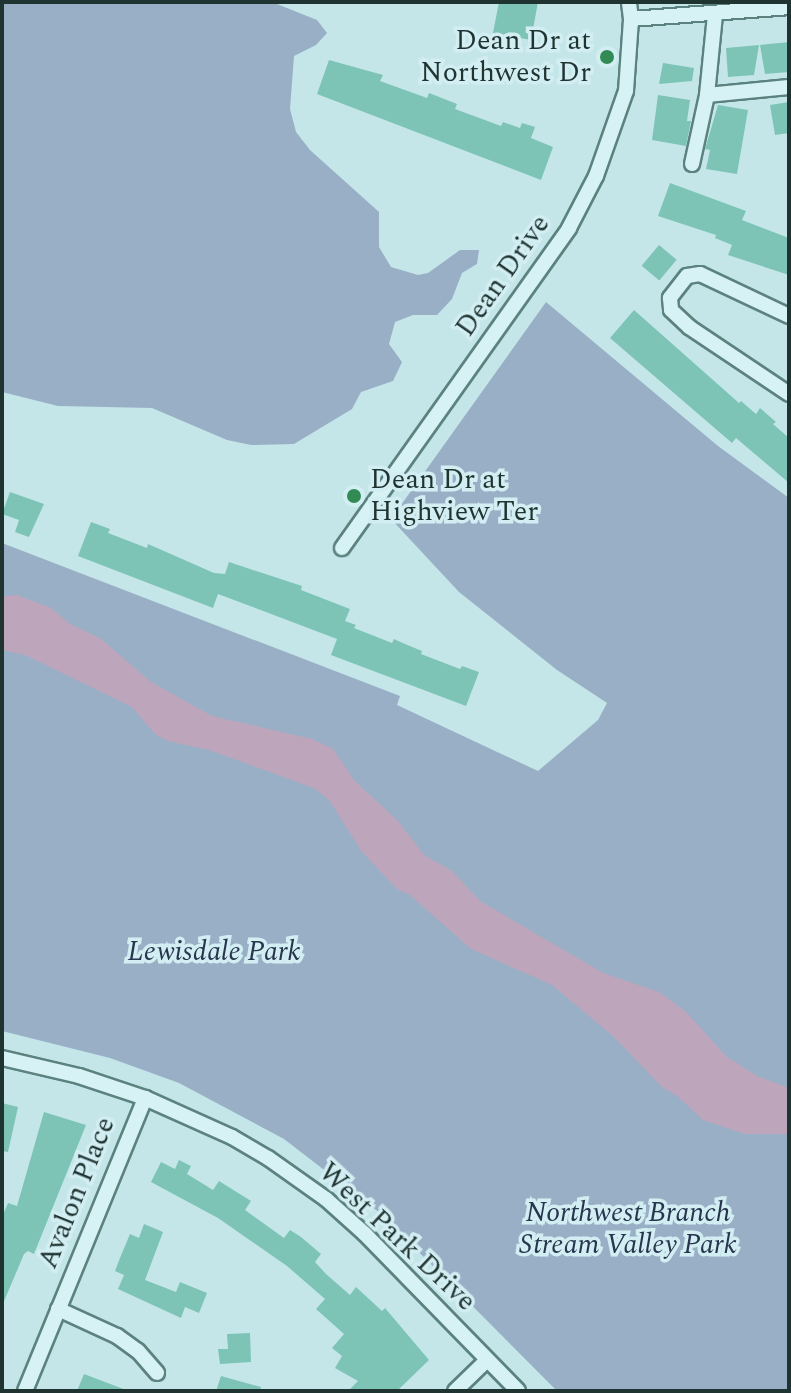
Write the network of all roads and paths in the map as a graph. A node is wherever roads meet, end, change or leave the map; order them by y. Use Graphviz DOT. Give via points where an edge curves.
graph roads {
  1 [pos="629,2"];
  2 [pos="789,7"];
  3 [pos="715,15"];
  4 [pos="631,19"];
  5 [pos="789,87"];
  6 [pos="707,95"];
  7 [pos="692,164"];
  8 [pos="789,316"];
  9 [pos="789,394"];
  10 [pos="342,548"];
  11 [pos="2,1058"];
  12 [pos="145,1098"];
  13 [pos="58,1309"];
  14 [pos="487,1360"];
  15 [pos="157,1373"];
  16 [pos="25,1391"];
  17 [pos="455,1391"];
  18 [pos="518,1391"];
  1 -- 4 [label="street, Dean Drive"];
  2 -- 3 [label="street"];
  3 -- 4 [label="street"];
  3 -- 6 [label="street"];
  4 -- 10 [label="street, Dean Drive" via="619,118 569,228"];
  5 -- 6 [label="street"];
  6 -- 7 [label="street"];
  8 -- 9 [label="street" via="700,274 687,276 670,298 671,310 689,327"];
  11 -- 12 [label="street, West Park Drive"];
  12 -- 13 [label="street, Avalon Place"];
  12 -- 14 [label="street, West Park Drive" via="232,1137 317,1192"];
  13 -- 15 [label="street, Avalon Place" via="117,1336"];
  13 -- 16 [label="street, Avalon Place"];
  14 -- 17 [label="street"];
  14 -- 18 [label="street, West Park Drive"];
}
